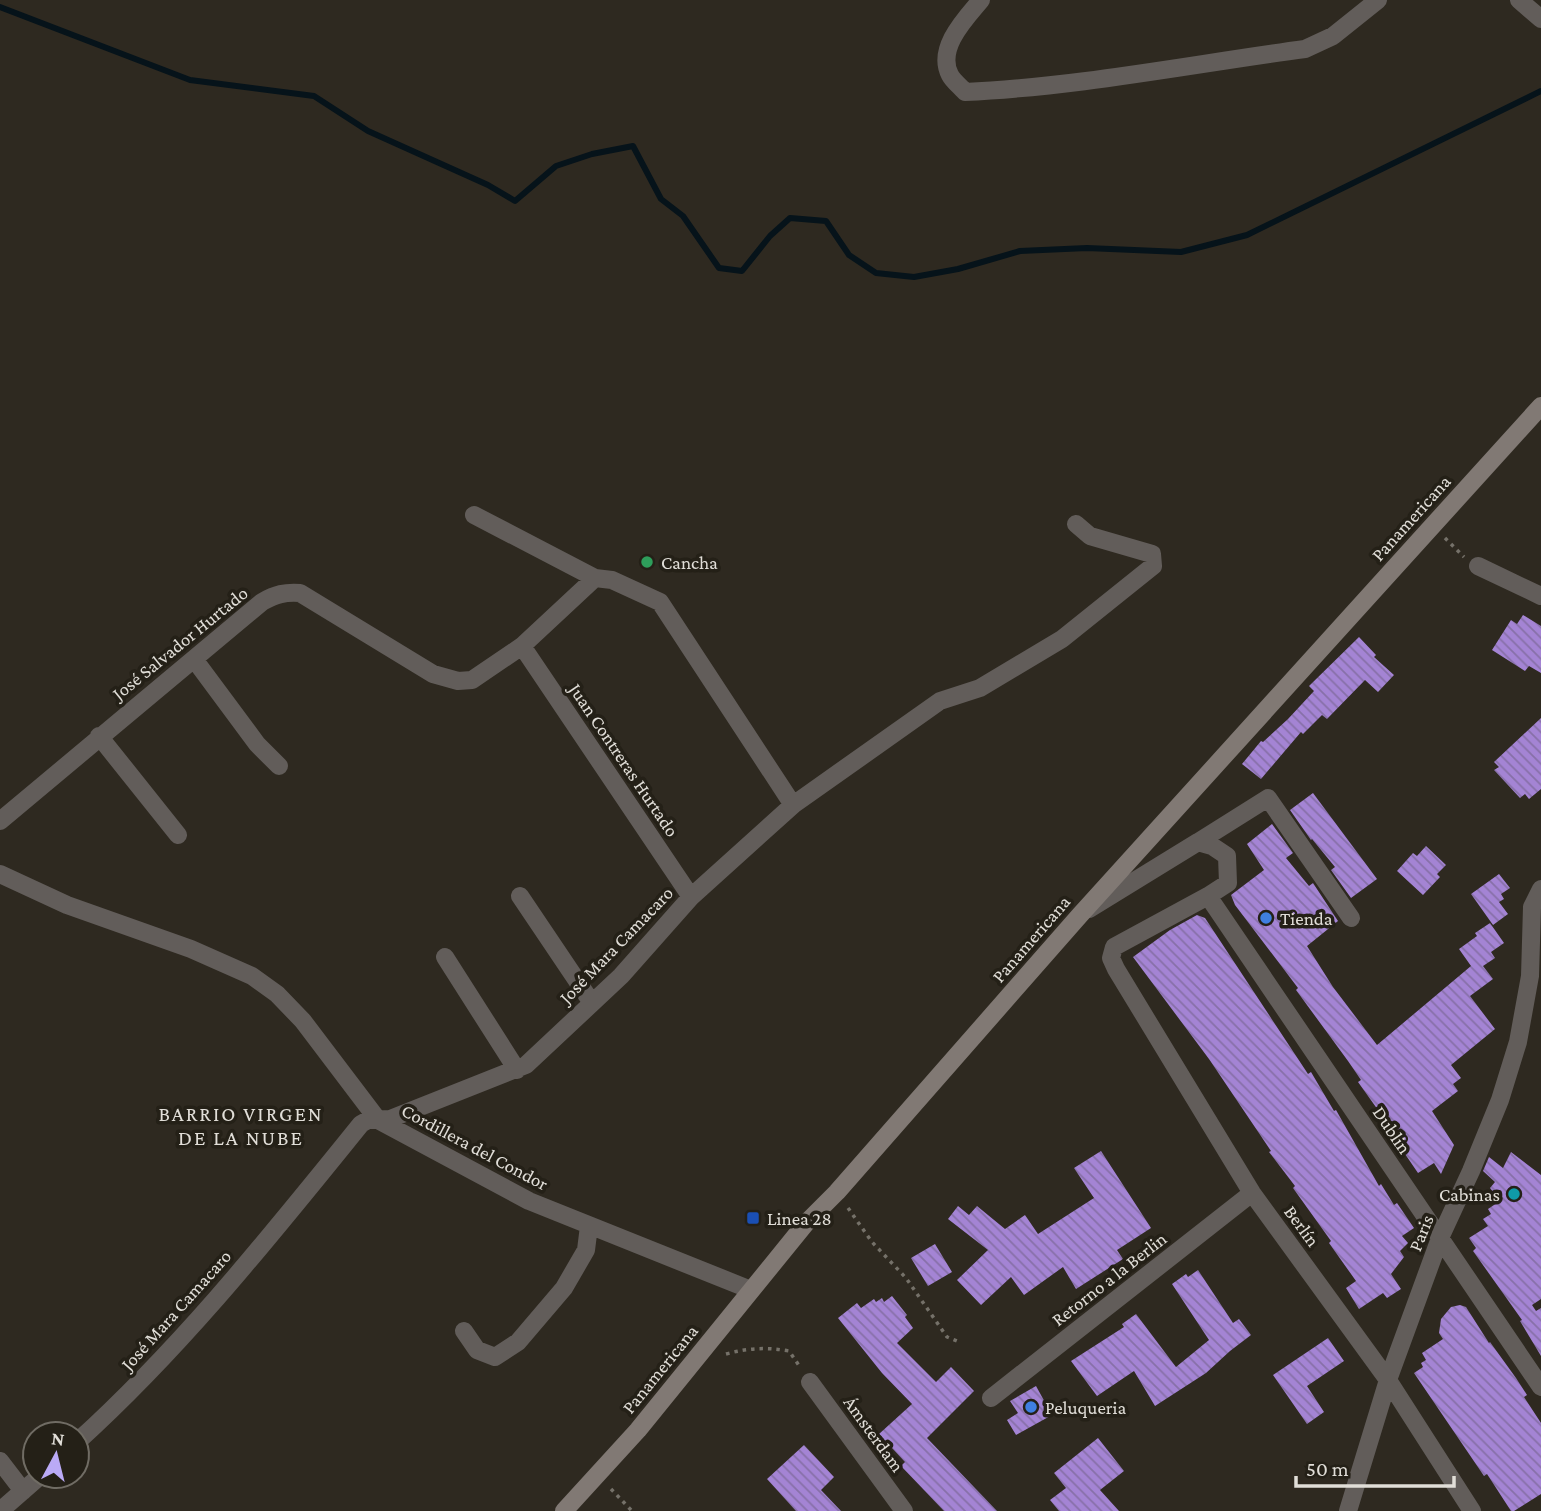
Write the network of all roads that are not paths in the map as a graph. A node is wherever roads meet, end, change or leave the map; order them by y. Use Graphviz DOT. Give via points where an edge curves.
graph roads {
  1 [pos="981,0"];
  2 [pos="1378,0"];
  3 [pos="1518,0"];
  4 [pos="1541,19"];
  5 [pos="1541,406"];
  6 [pos="474,515"];
  7 [pos="1076,524"];
  8 [pos="1478,566"];
  9 [pos="595,578"];
  10 [pos="1541,596"];
  11 [pos="522,646"];
  12 [pos="194,659"];
  13 [pos="99,736"];
  14 [pos="279,766"];
  15 [pos="793,805"];
  16 [pos="0,821"];
  17 [pos="178,835"];
  18 [pos="1198,842"];
  19 [pos="0,874"];
  20 [pos="1541,889"];
  21 [pos="520,896"];
  22 [pos="1208,896"];
  23 [pos="691,897"];
  24 [pos="1080,915"];
  25 [pos="1351,918"];
  26 [pos="445,957"];
  27 [pos="592,1003"];
  28 [pos="517,1070"];
  29 [pos="378,1120"];
  30 [pos="1252,1193"];
  31 [pos="589,1226"];
  32 [pos="1440,1238"];
  33 [pos="751,1290"];
  34 [pos="464,1331"];
  35 [pos="1538,1376"];
  36 [pos="1388,1380"];
  37 [pos="810,1382"];
  38 [pos="991,1398"];
  39 [pos="91,1429"];
  40 [pos="0,1461"];
  41 [pos="23,1491"];
  42 [pos="0,1511"];
  43 [pos="564,1511"];
  44 [pos="904,1511"];
  45 [pos="1348,1511"];
  46 [pos="1472,1511"];
  1 -- 2 [label="street" via="958,28 947,52 949,74 965,92 1085,80 1305,48 1333,36"];
  3 -- 4 [label="street"];
  5 -- 24 [label="main road, Panamericana"];
  6 -- 9 [label="street"];
  7 -- 15 [label="street, José Mara Camacaro" via="1090,536 1153,554 1153,566 1062,639 980,688 940,701"];
  8 -- 10 [label="street"];
  9 -- 11 [label="street, José Salvador Hurtado"];
  9 -- 15 [label="street" via="612,580 660,602"];
  11 -- 12 [label="street, José Salvador Hurtado" via="471,680 444,679 300,593 286,592 262,601"];
  11 -- 23 [label="street, Juan Contreras Hurtado"];
  12 -- 13 [label="street, José Salvador Hurtado"];
  12 -- 14 [label="street" via="257,744"];
  13 -- 16 [label="street, José Salvador Hurtado"];
  13 -- 17 [label="street"];
  15 -- 23 [label="street, José Mara Camacaro"];
  18 -- 22 [label="street" via="1227,856 1228,883"];
  18 -- 24 [label="street"];
  18 -- 25 [label="street" via="1268,798"];
  19 -- 29 [label="street, Cordillera del Condor" via="67,905 222,962 265,984 303,1021"];
  20 -- 32 [label="street, Paris" via="1532,907 1530,976 1518,1042 1500,1100"];
  21 -- 27 [label="street"];
  22 -- 30 [label="street, Berlín" via="1114,947 1111,958"];
  22 -- 32 [label="street, Dublin"];
  23 -- 27 [label="street, José Mara Camacaro"];
  24 -- 33 [label="main road, Panamericana"];
  26 -- 28 [label="street"];
  27 -- 28 [label="street, José Mara Camacaro"];
  28 -- 29 [label="street, José Mara Camacaro"];
  29 -- 31 [label="street, Cordillera del Condor" via="529,1201"];
  29 -- 39 [label="street, José Mara Camacaro" via="361,1124 237,1276"];
  30 -- 36 [label="street, Berlín"];
  30 -- 38 [label="street, Retorno a la Berlin"];
  31 -- 33 [label="street, Cordillera del Condor"];
  31 -- 34 [label="street" via="586,1250 564,1288 518,1342 495,1357 477,1350"];
  32 -- 35 [label="street, Dublin"];
  32 -- 36 [label="street, Paris"];
  33 -- 43 [label="main road, Panamericana" via="638,1430"];
  36 -- 45 [label="street, Paris"];
  36 -- 46 [label="street, Berlín"];
  37 -- 44 [label="street, Ámsterdam"];
  40 -- 41 [label="street"];
  41 -- 42 [label="street"];
}
